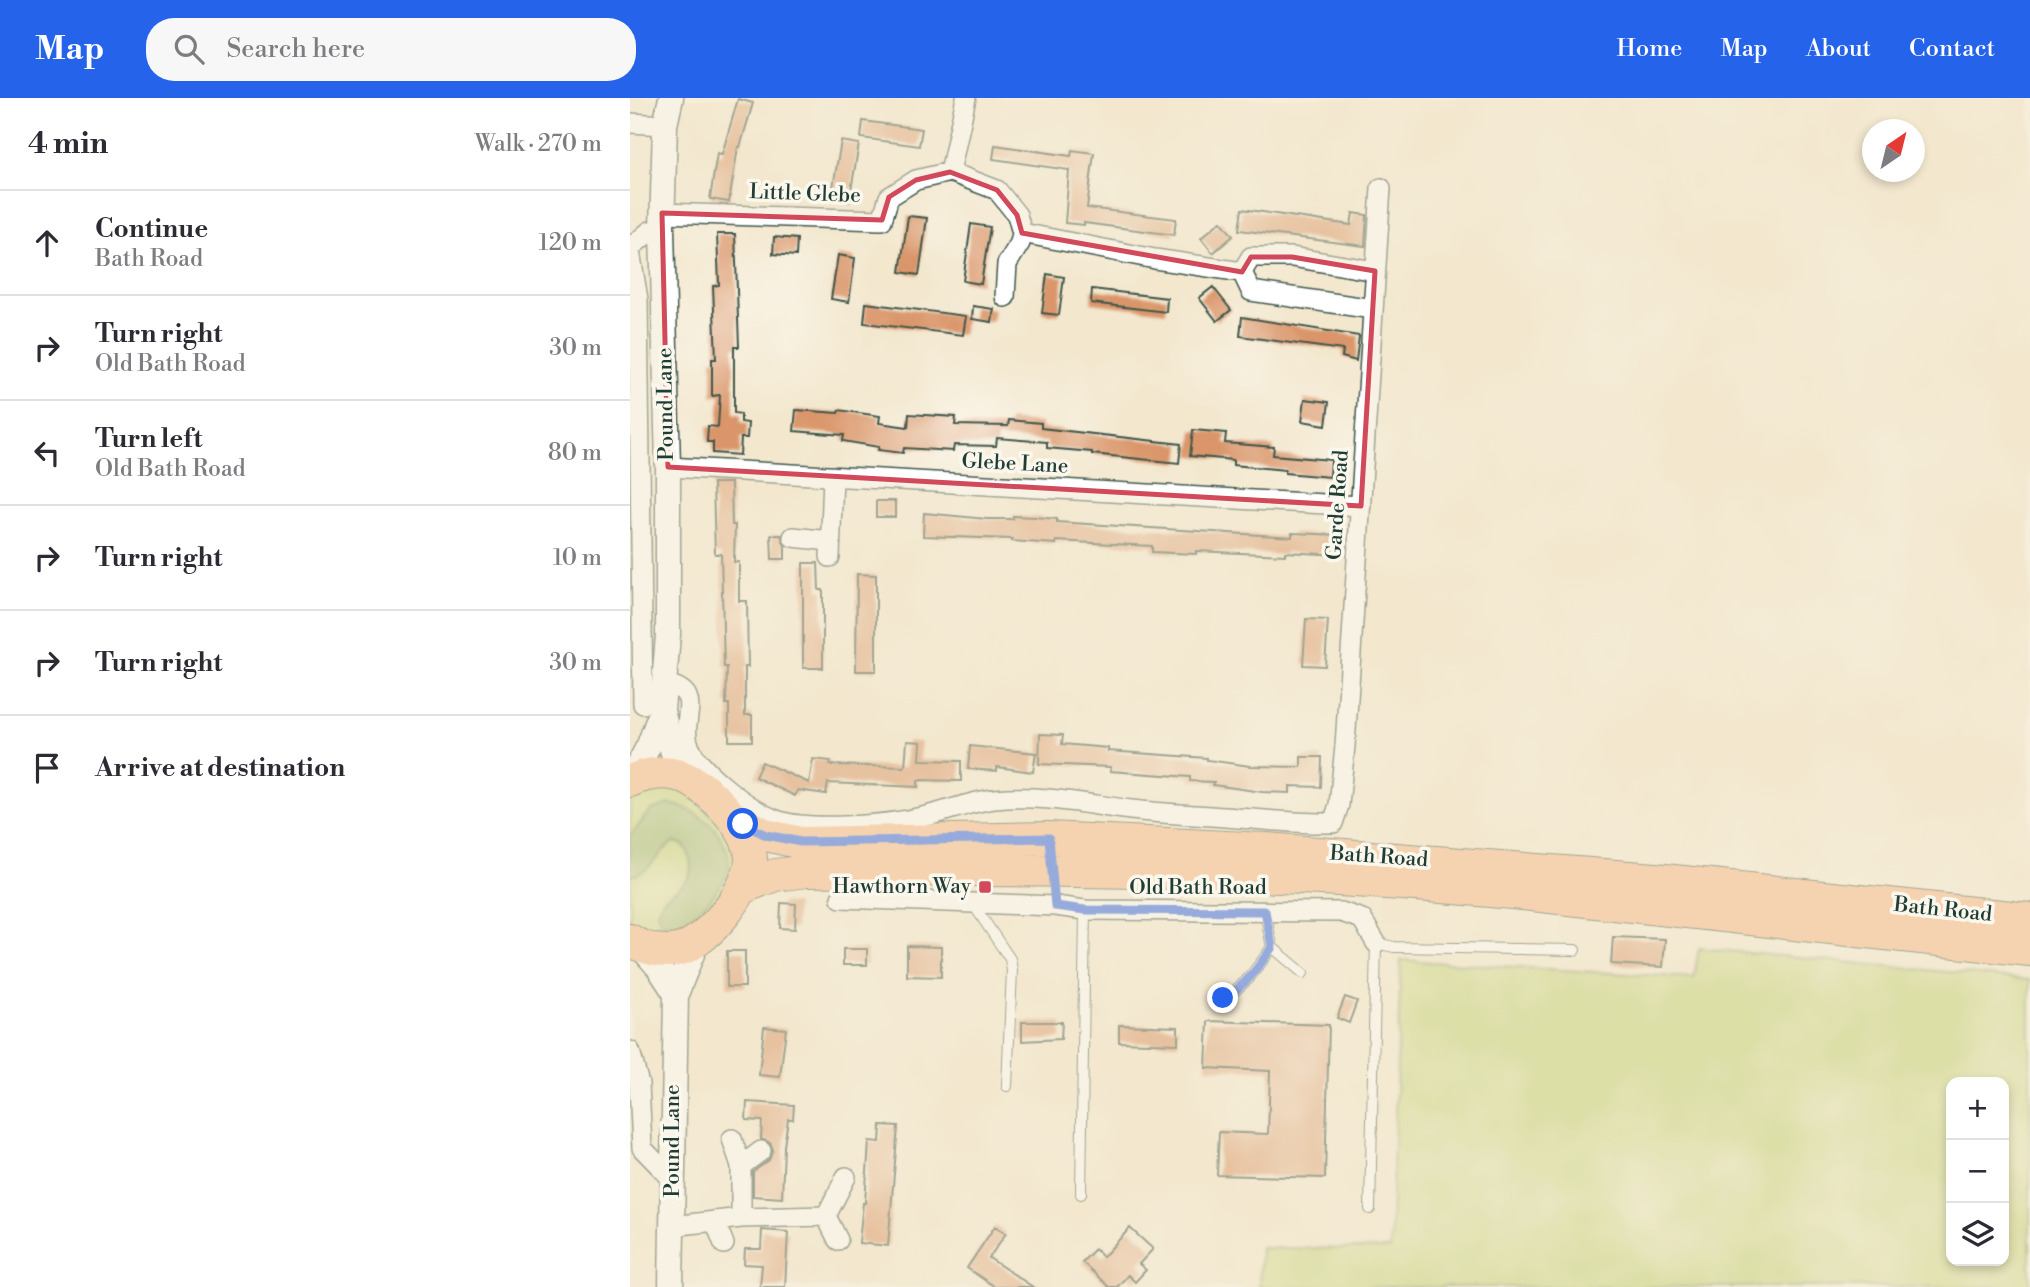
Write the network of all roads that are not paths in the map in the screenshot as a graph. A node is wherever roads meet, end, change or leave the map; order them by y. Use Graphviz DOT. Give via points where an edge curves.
graph roads {
  1 [pos="671,98"];
  2 [pos="966,98"];
  3 [pos="630,123"];
  4 [pos="665,125"];
  5 [pos="950,172"];
  6 [pos="1381,188"];
  7 [pos="662,221"];
  8 [pos="1022,233"];
  9 [pos="630,249"];
  10 [pos="1375,271"];
  11 [pos="1241,272"];
  12 [pos="1005,297"];
  13 [pos="1373,309"];
  14 [pos="668,467"];
  15 [pos="833,476"];
  16 [pos="1361,506"];
  17 [pos="793,537"];
  18 [pos="640,633"];
  19 [pos="668,635"];
  20 [pos="664,684"];
  21 [pos="652,707"];
  22 [pos="630,781"];
  23 [pos="692,781"];
  24 [pos="731,816"];
  25 [pos="1049,838"];
  26 [pos="1052,870"];
  27 [pos="744,887"];
  28 [pos="841,898"];
  29 [pos="973,904"];
  30 [pos="1055,906"];
  31 [pos="1085,910"];
  32 [pos="1265,911"];
  33 [pos="2030,919"];
  34 [pos="698,939"];
  35 [pos="634,942"];
  36 [pos="1376,943"];
  37 [pos="1272,947"];
  38 [pos="1575,950"];
  39 [pos="2030,950"];
  40 [pos="1303,973"];
  41 [pos="676,994"];
  42 [pos="1223,998"];
  43 [pos="630,1051"];
  44 [pos="1007,1086"];
  45 [pos="732,1139"];
  46 [pos="761,1151"];
  47 [pos="741,1166"];
  48 [pos="846,1177"];
  49 [pos="673,1180"];
  50 [pos="1081,1194"];
  51 [pos="1370,1209"];
  52 [pos="826,1216"];
  53 [pos="741,1218"];
  54 [pos="715,1221"];
  55 [pos="673,1226"];
  56 [pos="838,1240"];
  57 [pos="724,1244"];
  58 [pos="671,1287"];
  1 -- 4 [label="street, Pound Lane"];
  2 -- 5 [label="street"];
  3 -- 4 [label="street"];
  4 -- 7 [label="street, Pound Lane"];
  5 -- 7 [label="street, Little Glebe" via="916,180 889,197 882,220"];
  5 -- 8 [label="street" via="997,191 1017,215"];
  6 -- 10 [label="street, Garde Road"];
  7 -- 9 [label="street"];
  7 -- 14 [label="street, Pound Lane"];
  8 -- 11 [label="street"];
  8 -- 12 [label="street" via="1007,264"];
  9 -- 18 [label="street" via="638,299"];
  10 -- 11 [label="street" via="1292,257 1251,257"];
  10 -- 13 [label="street, Garde Road"];
  11 -- 13 [label="street" via="1251,291"];
  13 -- 16 [label="street, Garde Road"];
  14 -- 15 [label="street, Glebe Lane"];
  14 -- 19 [label="street, Pound Lane"];
  15 -- 16 [label="street, Glebe Lane"];
  15 -- 17 [label="street" via="830,549"];
  16 -- 20 [label="street, Garde Road" via="1345,746 1333,823 1134,810 1026,797 975,802 904,820 782,822 749,807 691,751 689,698 682,689"];
  18 -- 19 [label="street"];
  18 -- 21 [label="street"];
  19 -- 20 [label="street, Pound Lane"];
  20 -- 21 [label="street, Pound Lane"];
  21 -- 22 [label="street, Pound Lane" via="649,745"];
  21 -- 23 [label="street, Pound Lane" via="673,754"];
  22 -- 23 [label="main road" via="659,772"];
  23 -- 24 [label="main road"];
  24 -- 25 [label="main road, Bath Road" via="766,835 801,842"];
  24 -- 27 [label="main road" via="751,854"];
  25 -- 26 [label="main road"];
  25 -- 33 [label="main road, Bath Road" via="1489,865"];
  26 -- 27 [label="main road, Bath Road" via="794,871"];
  26 -- 30 [label="street"];
  26 -- 39 [label="main road, Bath Road" via="1440,886"];
  27 -- 34 [label="main road"];
  28 -- 29 [label="street, Old Bath Road"];
  29 -- 30 [label="street, Old Bath Road"];
  29 -- 44 [label="lane" via="1010,959"];
  30 -- 31 [label="street, Old Bath Road"];
  31 -- 32 [label="street, Old Bath Road"];
  31 -- 50 [label="lane"];
  32 -- 36 [label="street, Old Bath Road" via="1341,912 1362,919"];
  32 -- 37 [label="lane"];
  34 -- 35 [label="main road" via="677,950"];
  34 -- 41 [label="street, Pound Lane"];
  35 -- 41 [label="street"];
  36 -- 38 [label="lane"];
  36 -- 51 [label="lane"];
  37 -- 40 [label="lane"];
  37 -- 42 [label="lane" via="1236,992"];
  41 -- 49 [label="street, Pound Lane"];
  43 -- 49 [label="street" via="639,1084 642,1148"];
  45 -- 47 [label="street"];
  46 -- 47 [label="street"];
  47 -- 53 [label="street"];
  48 -- 52 [label="street"];
  49 -- 55 [label="street, Pound Lane"];
  52 -- 53 [label="street"];
  52 -- 56 [label="street"];
  53 -- 54 [label="street"];
  54 -- 55 [label="street"];
  54 -- 57 [label="street"];
  55 -- 58 [label="street, Pound Lane"];
}
